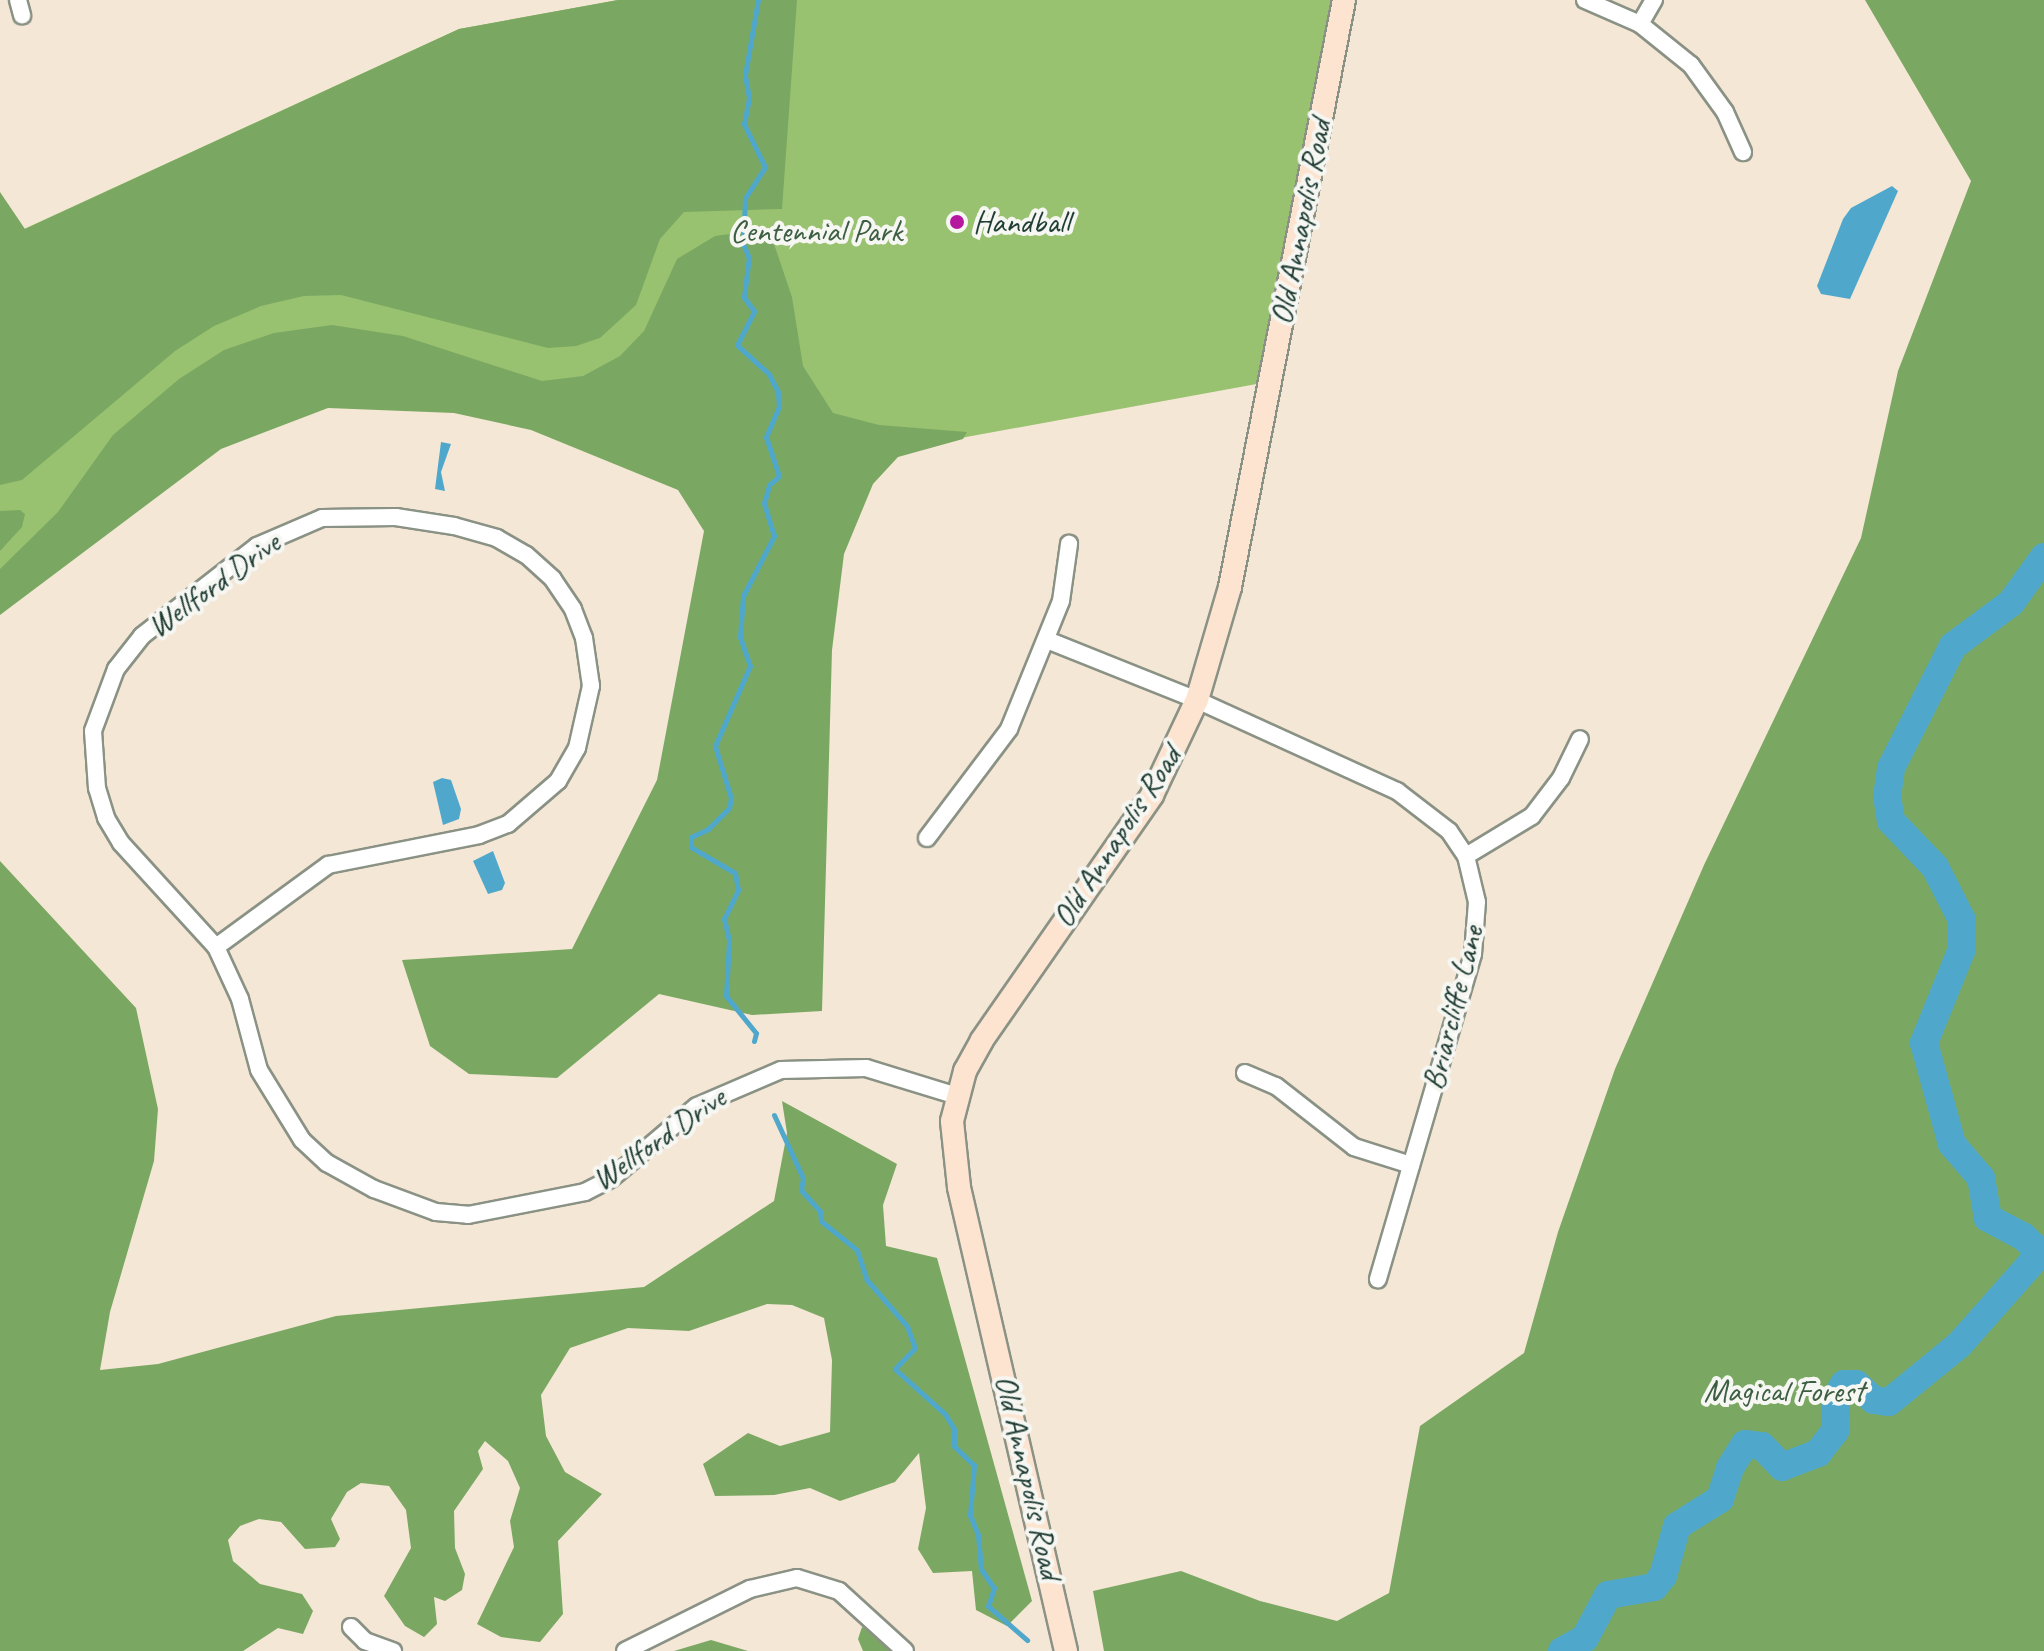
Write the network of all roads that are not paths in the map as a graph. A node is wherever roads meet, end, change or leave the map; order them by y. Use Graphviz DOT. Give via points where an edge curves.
graph roads {
  1 [pos="1344,0"];
  2 [pos="1585,0"];
  3 [pos="1654,0"];
  4 [pos="1640,24"];
  5 [pos="1743,152"];
  6 [pos="1069,544"];
  7 [pos="1047,640"];
  8 [pos="1197,700"];
  9 [pos="1580,739"];
  10 [pos="927,838"];
  11 [pos="1466,856"];
  12 [pos="216,947"];
  13 [pos="1245,1073"];
  14 [pos="957,1096"];
  15 [pos="1411,1165"];
  16 [pos="1378,1279"];
  17 [pos="351,1627"];
  18 [pos="393,1651"];
  19 [pos="625,1651"];
  20 [pos="905,1651"];
  21 [pos="1066,1651"];
  1 -- 8 [label="street, Old Annapolis Road" via="1230,587"];
  2 -- 4 [label="street"];
  3 -- 4 [label="street"];
  4 -- 5 [label="street" via="1709,87"];
  6 -- 7 [label="street" via="1061,601"];
  7 -- 8 [label="street, Briarcliffe Lane"];
  7 -- 10 [label="street" via="1009,729"];
  8 -- 11 [label="street, Briarcliffe Lane" via="1397,791 1449,831"];
  8 -- 14 [label="street, Old Annapolis Road" via="1152,795 982,1040"];
  9 -- 11 [label="street" via="1561,778 1532,816"];
  11 -- 15 [label="street, Briarcliffe Lane" via="1477,902 1473,954"];
  12 -- 12 [label="street, Wellford Drive" via="328,865 479,835 508,824 558,781 587,719 589,662 573,609 553,579 526,555 497,538 454,526 396,517 322,518 257,546 134,647 116,669 93,731 97,788 121,843"];
  12 -- 14 [label="street, Wellford Drive" via="240,999 259,1070 290,1125 327,1163 374,1189 436,1212 509,1210 585,1192 622,1171 697,1106 781,1070 866,1068"];
  13 -- 15 [label="street" via="1276,1086 1354,1147"];
  14 -- 21 [label="street, Old Annapolis Road" via="953,1150 959,1187"];
  15 -- 16 [label="street, Briarcliffe Lane"];
  17 -- 18 [label="street" via="365,1641"];
  19 -- 20 [label="street" via="750,1589 797,1578 839,1591"];
}
